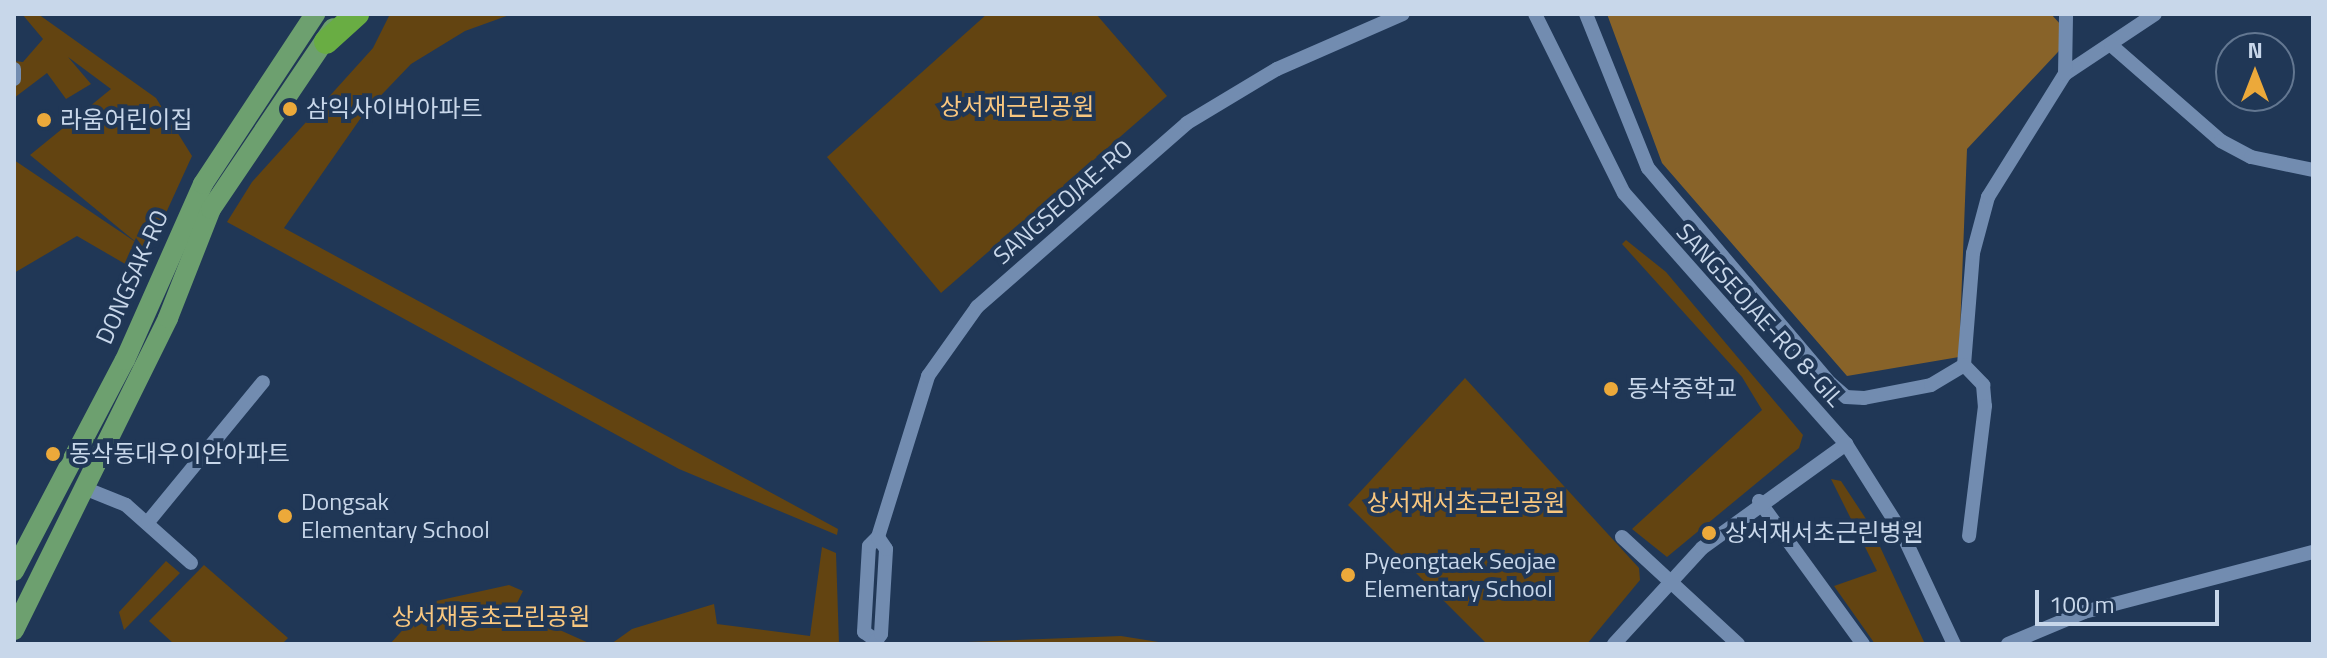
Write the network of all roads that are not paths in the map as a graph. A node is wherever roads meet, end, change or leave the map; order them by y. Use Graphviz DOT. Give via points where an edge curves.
graph roads {
  1 [pos="315,14"];
  2 [pos="341,14"];
  3 [pos="357,14"];
  4 [pos="1403,14"];
  5 [pos="1535,14"];
  6 [pos="1586,14"];
  7 [pos="2066,14"];
  8 [pos="2155,14"];
  9 [pos="326,42"];
  10 [pos="2111,45"];
  11 [pos="14,69"];
  12 [pos="2065,74"];
  13 [pos="14,79"];
  14 [pos="2313,170"];
  15 [pos="1964,365"];
  16 [pos="263,382"];
  17 [pos="1846,444"];
  18 [pos="84,488"];
  19 [pos="1759,501"];
  20 [pos="148,522"];
  21 [pos="1969,536"];
  22 [pos="1622,537"];
  23 [pos="2313,552"];
  24 [pos="191,563"];
  25 [pos="14,571"];
  26 [pos="1669,581"];
  27 [pos="14,630"];
  28 [pos="874,642"];
  29 [pos="1614,644"];
  30 [pos="1738,644"];
  31 [pos="1863,644"];
  32 [pos="1954,644"];
  33 [pos="2008,644"];
  1 -- 25 [label="main road, DONGSAK-RO" via="203,184 125,360"];
  2 -- 9 [label="main road, DONGSAK-RO"];
  3 -- 9 [label="highway"];
  4 -- 28 [label="street, SANGSEOJAE-RO" via="1277,69 1187,123 977,307 928,376 867,561 864,632"];
  5 -- 17 [label="street, SANGSEOJAE-RO 8-GIL" via="1624,193"];
  6 -- 15 [label="street" via="1648,168 1830,383 1846,397 1864,398 1931,385"];
  7 -- 12 [label="street"];
  8 -- 10 [label="street"];
  9 -- 18 [label="main road, DONGSAK-RO" via="211,209 168,318"];
  10 -- 12 [label="street"];
  10 -- 14 [label="street" via="2221,141 2251,157"];
  11 -- 13 [label="street"];
  12 -- 15 [label="street" via="1988,197 1973,253"];
  15 -- 21 [label="street" via="1983,385 1985,406"];
  16 -- 20 [label="street"];
  17 -- 19 [label="street"];
  17 -- 32 [label="street, SANGSEOJAE-RO 8-GIL" via="1901,531"];
  18 -- 20 [label="street"];
  18 -- 27 [label="main road, DONGSAK-RO"];
  19 -- 26 [label="street"];
  19 -- 31 [label="street"];
  20 -- 24 [label="street"];
  22 -- 26 [label="street"];
  23 -- 33 [label="street" via="2084,612"];
  26 -- 29 [label="street"];
  26 -- 30 [label="street"];
}
